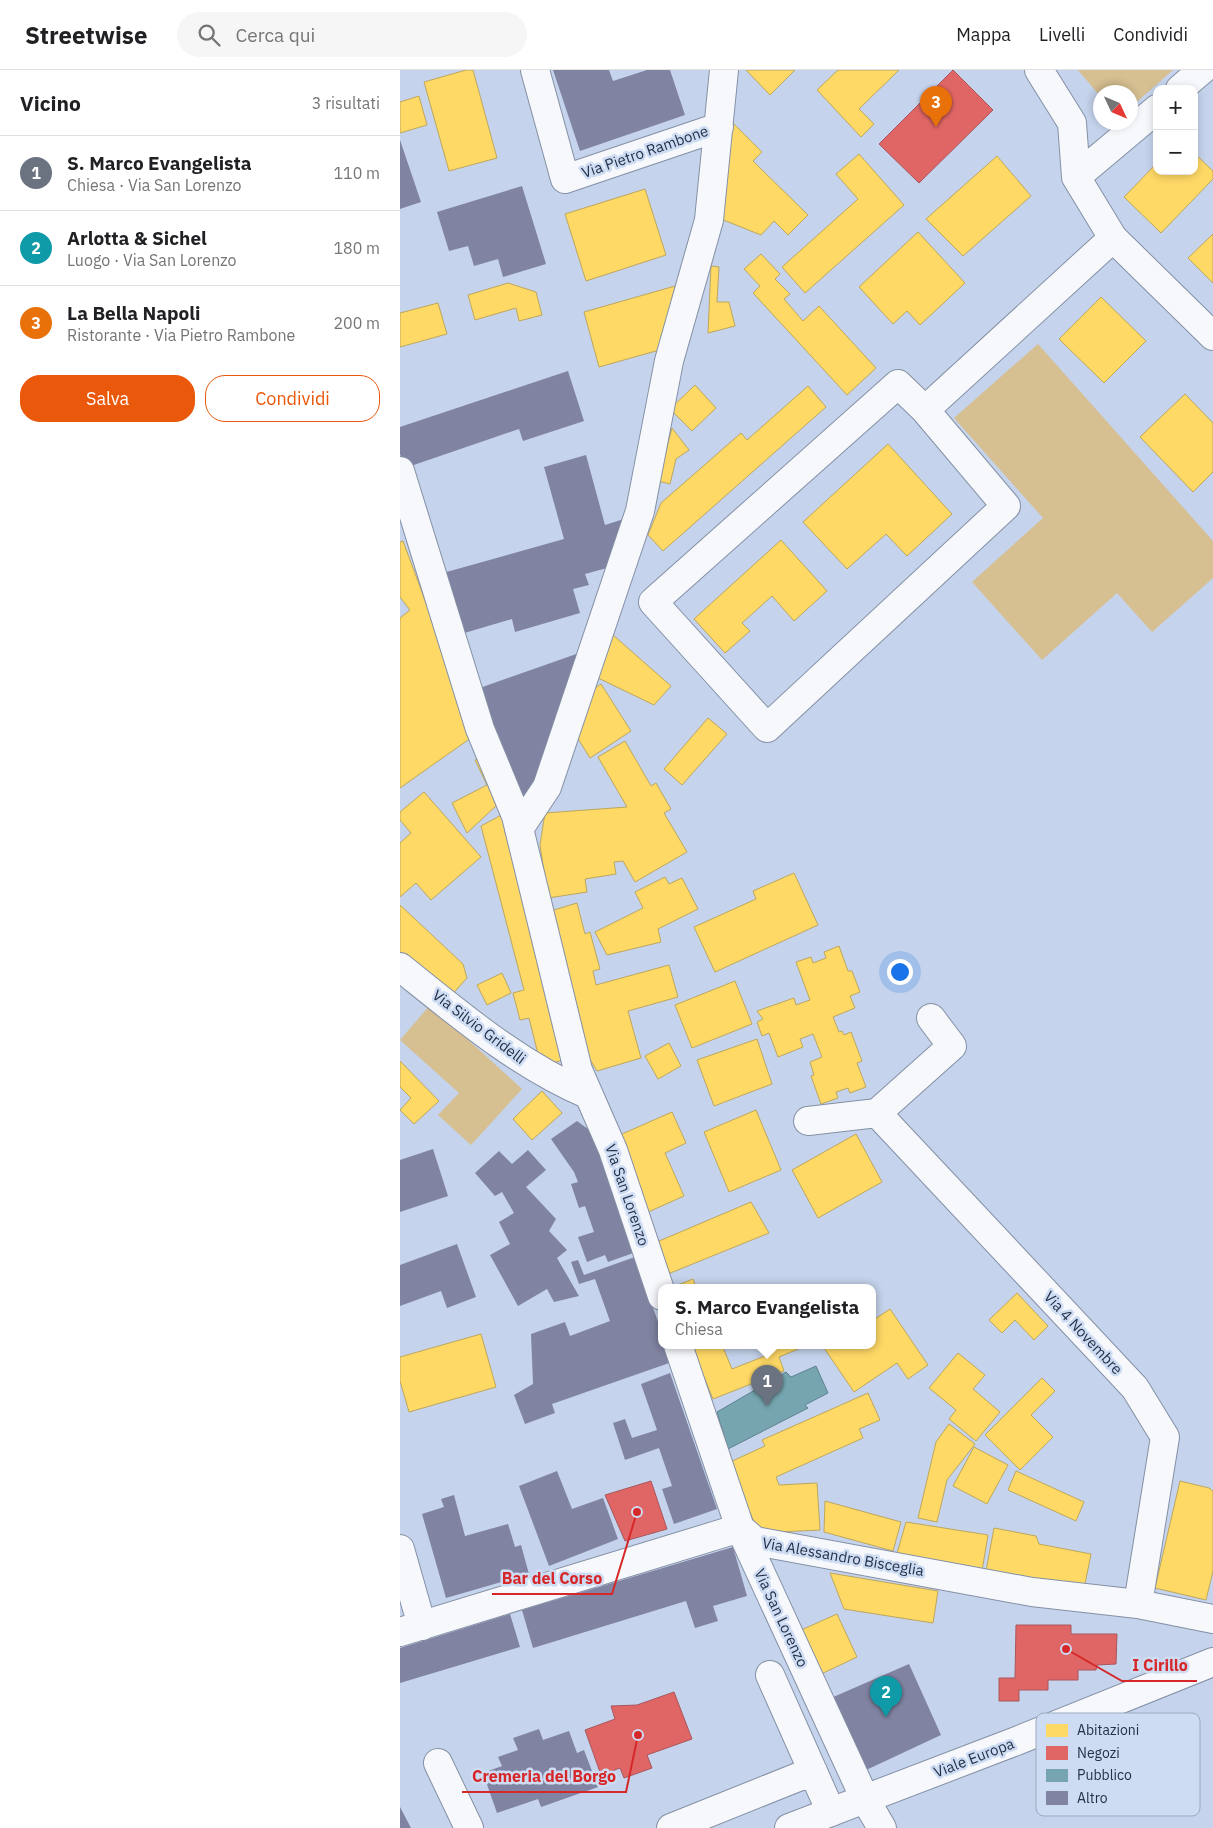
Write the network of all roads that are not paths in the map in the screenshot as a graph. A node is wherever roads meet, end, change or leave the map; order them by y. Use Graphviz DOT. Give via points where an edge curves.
graph roads {
  1 [pos="535,70"];
  2 [pos="724,70"];
  3 [pos="1039,70"];
  4 [pos="1202,70"];
  5 [pos="1185,85"];
  6 [pos="1153,111"];
  7 [pos="720,127"];
  8 [pos="1076,177"];
  9 [pos="1113,238"];
  10 [pos="1213,336"];
  11 [pos="925,410"];
  12 [pos="400,471"];
  13 [pos="519,829"];
  14 [pos="400,966"];
  15 [pos="931,1018"];
  16 [pos="589,1095"];
  17 [pos="877,1113"];
  18 [pos="808,1121"];
  19 [pos="658,1284"];
  20 [pos="679,1349"];
  21 [pos="740,1528"];
  22 [pos="400,1549"];
  23 [pos="1138,1604"];
  24 [pos="1213,1619"];
  25 [pos="411,1629"];
  26 [pos="1213,1662"];
  27 [pos="770,1675"];
  28 [pos="1083,1713"];
  29 [pos="1036,1732"];
  30 [pos="438,1763"];
  31 [pos="813,1771"];
  32 [pos="865,1799"];
  33 [pos="831,1812"];
  34 [pos="469,1828"];
  35 [pos="671,1828"];
  36 [pos="789,1828"];
  37 [pos="882,1828"];
  1 -- 7 [label="street, Via Pietro Rambone" via="565,179"];
  2 -- 7 [label="street"];
  3 -- 8 [label="street" via="1072,122"];
  4 -- 5 [label="street"];
  6 -- 8 [label="street"];
  7 -- 13 [label="street" via="709,220 669,361 640,511 546,787"];
  8 -- 9 [label="street"];
  9 -- 10 [label="street"];
  9 -- 11 [label="street"];
  11 -- 11 [label="street" via="898,384 653,602 767,728 1006,506"];
  12 -- 13 [label="street, Via San Lorenzo" via="480,729"];
  13 -- 16 [label="street, Via San Lorenzo" via="578,1070"];
  14 -- 16 [label="street, Via Silvio Gridelli" via="508,1052 556,1081"];
  15 -- 17 [label="street" via="952,1046"];
  16 -- 19 [label="street, Via San Lorenzo" via="613,1150"];
  17 -- 18 [label="street"];
  17 -- 23 [label="street, Via 4 Novembre" via="1135,1388 1165,1437"];
  20 -- 21 [label="street, Via San Lorenzo"];
  21 -- 23 [label="street, Via Alessandro Bisceglia" via="755,1541 1032,1592"];
  21 -- 25 [label="street"];
  21 -- 32 [label="street, Via San Lorenzo"];
  22 -- 25 [label="street"];
  23 -- 24 [label="street, Via Alessandro Bisceglia"];
  26 -- 28 [label="street, Viale Europa"];
  27 -- 31 [label="street"];
  29 -- 32 [label="street, Viale Europa"];
  30 -- 34 [label="street"];
  31 -- 33 [label="street"];
  31 -- 35 [label="street"];
  32 -- 33 [label="street, Viale Europa"];
  32 -- 37 [label="street, Via San Lorenzo"];
  33 -- 36 [label="street, Viale Europa"];
}
